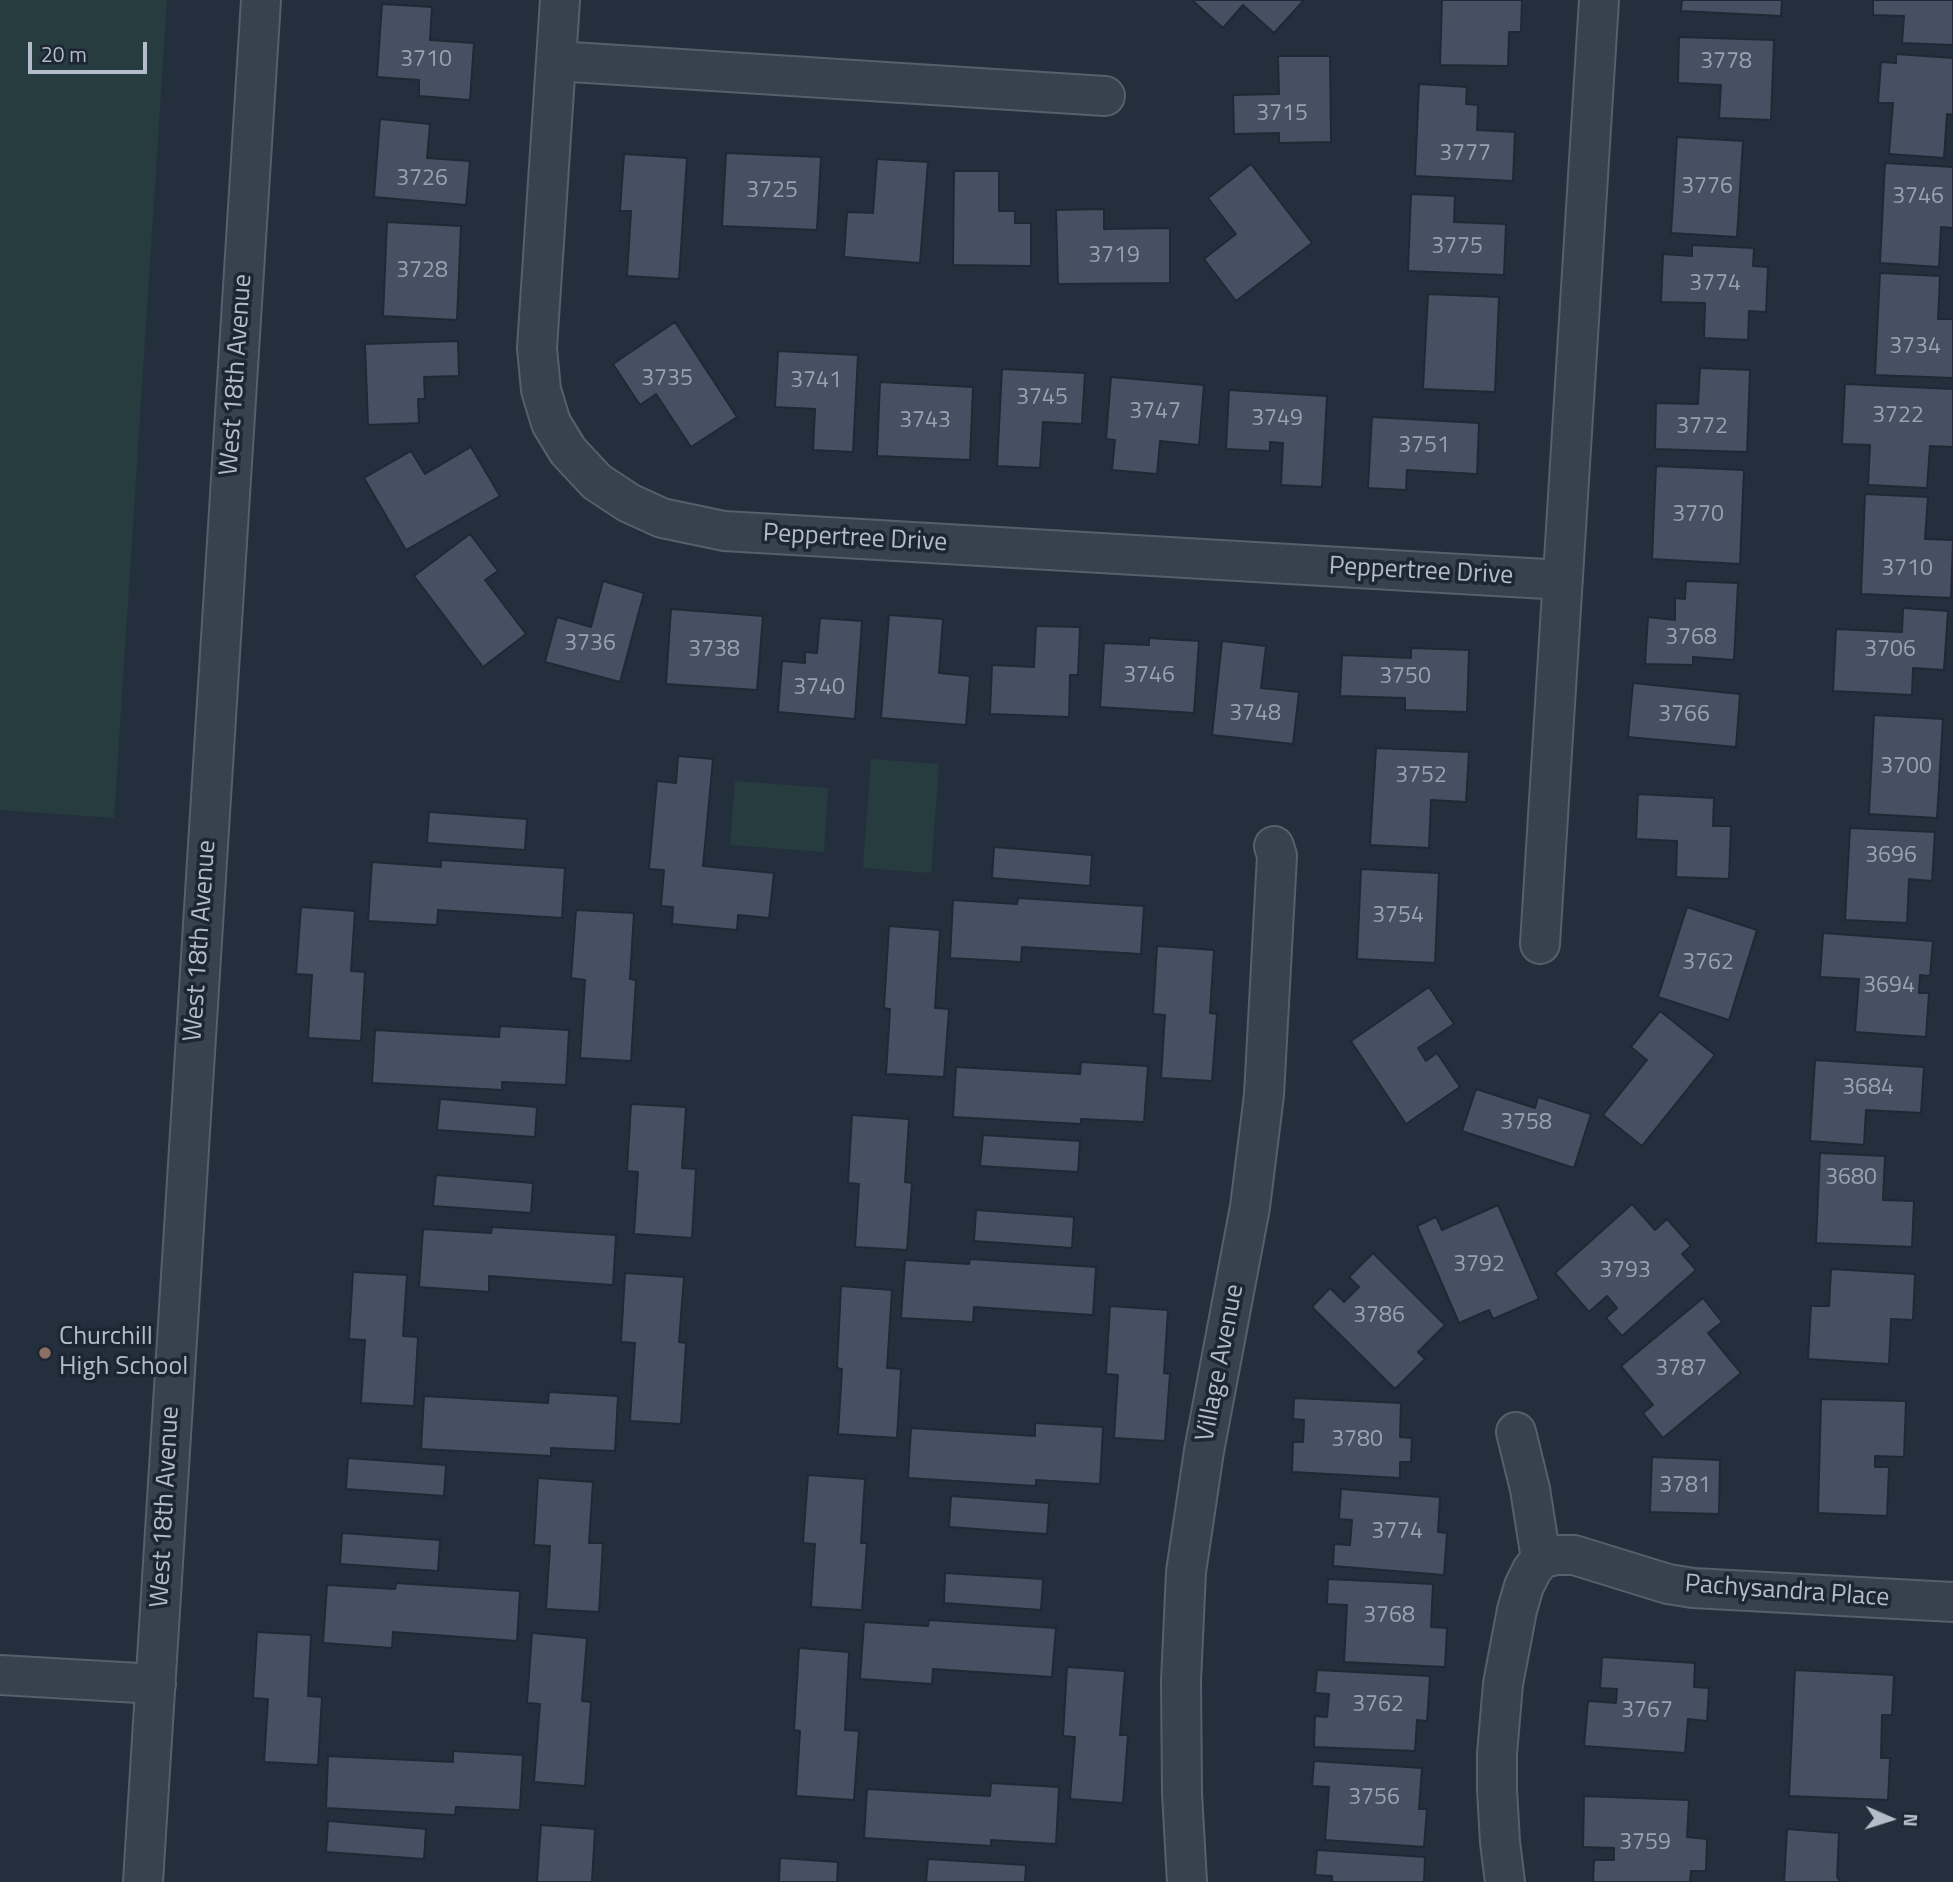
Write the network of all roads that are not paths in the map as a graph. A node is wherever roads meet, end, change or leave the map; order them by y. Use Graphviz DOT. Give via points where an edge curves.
graph roads {
  1 [pos="261,0"];
  2 [pos="560,0"];
  3 [pos="1599,0"];
  4 [pos="556,61"];
  5 [pos="1105,96"];
  6 [pos="1563,580"];
  7 [pos="1274,846"];
  8 [pos="1540,944"];
  9 [pos="1516,1432"];
  10 [pos="1541,1559"];
  11 [pos="1953,1602"];
  12 [pos="0,1675"];
  13 [pos="156,1684"];
  14 [pos="143,1882"];
  15 [pos="1186,1882"];
  16 [pos="1505,1882"];
  1 -- 13 [label="street, West 18th Avenue"];
  2 -- 4 [label="street, Peppertree Drive"];
  3 -- 6 [label="street"];
  4 -- 5 [label="street"];
  4 -- 6 [label="street, Peppertree Drive" via="537,348 541,390 551,423 568,451 597,482 629,503 662,517 724,531"];
  6 -- 8 [label="street"];
  7 -- 15 [label="street, Village Avenue" via="1265,1095 1250,1207 1186,1572 1181,1765"];
  9 -- 10 [label="street"];
  10 -- 11 [label="street, Pachysandra Place" via="1574,1555 1693,1588"];
  10 -- 16 [label="street" via="1517,1610 1503,1684 1497,1789"];
  12 -- 13 [label="street"];
  13 -- 14 [label="street, West 18th Avenue"];
}
